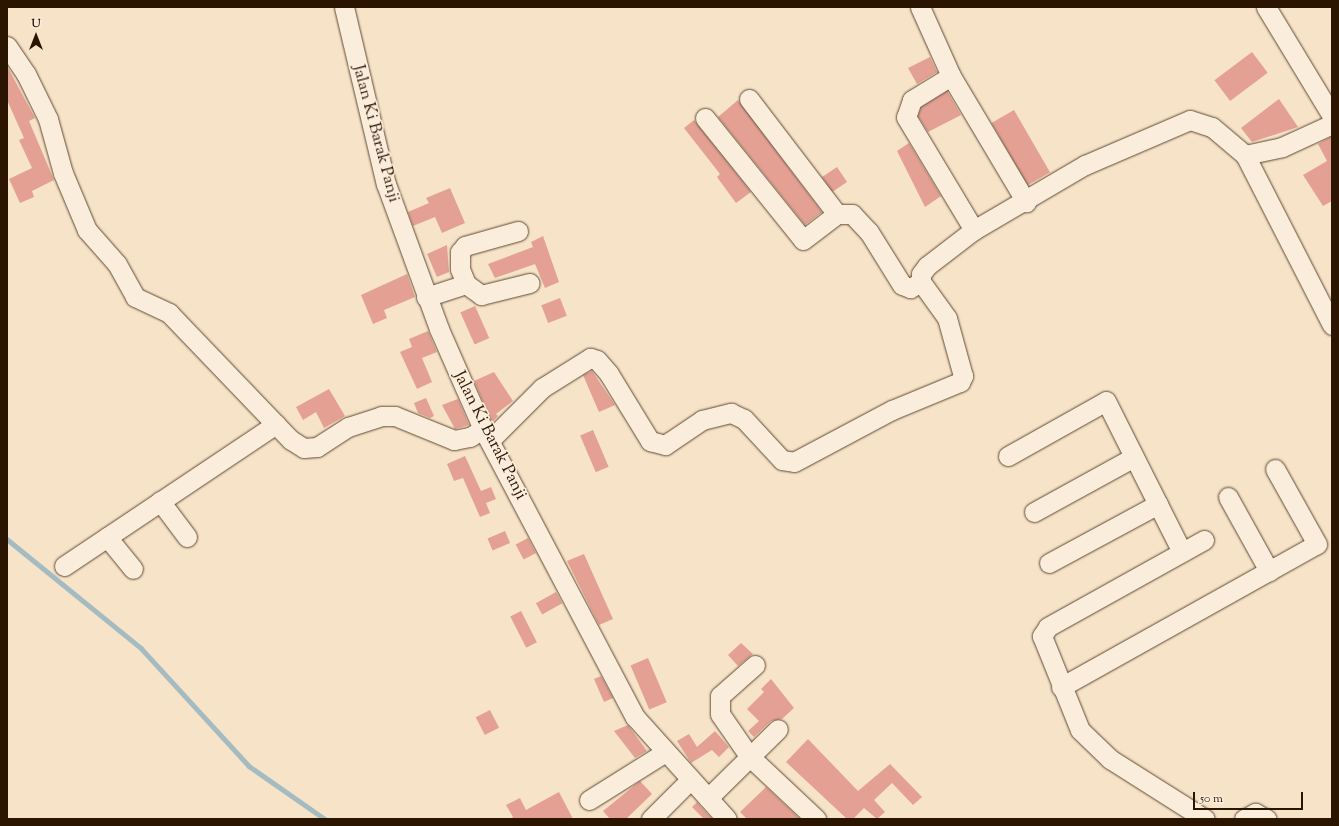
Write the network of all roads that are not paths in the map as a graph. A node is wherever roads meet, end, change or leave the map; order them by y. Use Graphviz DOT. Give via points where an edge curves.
graph roads {
  1 [pos="344,7"];
  2 [pos="920,7"];
  3 [pos="1266,7"];
  4 [pos="7,46"];
  5 [pos="952,76"];
  6 [pos="749,99"];
  7 [pos="1332,116"];
  8 [pos="706,118"];
  9 [pos="1332,124"];
  10 [pos="1244,155"];
  11 [pos="1026,202"];
  12 [pos="838,214"];
  13 [pos="974,230"];
  14 [pos="518,231"];
  15 [pos="921,282"];
  16 [pos="530,283"];
  17 [pos="466,284"];
  18 [pos="426,297"];
  19 [pos="1332,325"];
  20 [pos="276,424"];
  21 [pos="486,434"];
  22 [pos="1008,456"];
  23 [pos="1134,457"];
  24 [pos="1275,469"];
  25 [pos="1228,497"];
  26 [pos="160,501"];
  27 [pos="1158,504"];
  28 [pos="1034,512"];
  29 [pos="107,537"];
  30 [pos="187,537"];
  31 [pos="1204,540"];
  32 [pos="1325,540"];
  33 [pos="1182,552"];
  34 [pos="1048,563"];
  35 [pos="64,566"];
  36 [pos="133,569"];
  37 [pos="1269,571"];
  38 [pos="755,665"];
  39 [pos="1061,687"];
  40 [pos="778,729"];
  41 [pos="664,753"];
  42 [pos="749,756"];
  43 [pos="690,780"];
  44 [pos="708,798"];
  45 [pos="589,800"];
  46 [pos="651,819"];
  47 [pos="727,819"];
  48 [pos="816,819"];
  49 [pos="1205,819"];
  50 [pos="1244,819"];
  51 [pos="1267,819"];
  1 -- 18 [label="street, Jalan Ki Barak Panji" via="373,140"];
  2 -- 5 [label="street"];
  3 -- 7 [label="street"];
  4 -- 20 [label="street" via="26,74 48,119 63,173 87,230 117,264 135,297 169,313"];
  5 -- 11 [label="street"];
  5 -- 13 [label="street" via="912,100 906,117"];
  6 -- 12 [label="street"];
  8 -- 12 [label="street" via="803,240"];
  9 -- 10 [label="street" via="1282,147"];
  10 -- 11 [label="street" via="1212,127 1190,120 1085,165"];
  10 -- 19 [label="street"];
  11 -- 13 [label="street"];
  12 -- 15 [label="street" via="852,214 860,222 902,285 910,288"];
  13 -- 15 [label="street" via="927,266 921,274"];
  14 -- 17 [label="street" via="477,241 460,252"];
  15 -- 21 [label="street" via="947,318 963,376 960,382 892,410 794,462 782,460 744,419 732,413 702,420 672,443 654,443 645,436 609,374 597,360 590,358 542,388"];
  16 -- 17 [label="street" via="487,295 471,291"];
  17 -- 18 [label="street"];
  18 -- 21 [label="street, Jalan Ki Barak Panji"];
  20 -- 21 [label="street" via="304,448 317,447 348,427 381,416 395,416 454,440"];
  20 -- 26 [label="street"];
  21 -- 41 [label="street, Jalan Ki Barak Panji" via="629,706"];
  22 -- 23 [label="street" via="1106,401"];
  23 -- 27 [label="street"];
  23 -- 28 [label="street"];
  24 -- 32 [label="street"];
  25 -- 37 [label="street"];
  26 -- 29 [label="street"];
  26 -- 30 [label="street"];
  27 -- 33 [label="street"];
  27 -- 34 [label="street"];
  29 -- 35 [label="street"];
  29 -- 36 [label="street"];
  31 -- 33 [label="street"];
  32 -- 37 [label="street"];
  33 -- 39 [label="street" via="1044,631 1043,644"];
  37 -- 39 [label="street"];
  38 -- 42 [label="street" via="720,696 719,705 725,724"];
  39 -- 49 [label="street" via="1080,730 1105,756"];
  40 -- 42 [label="street"];
  41 -- 43 [label="street, Jalan Ki Barak Panji"];
  41 -- 45 [label="street"];
  42 -- 44 [label="street"];
  42 -- 48 [label="street"];
  43 -- 44 [label="street, Jalan Ki Barak Panji"];
  43 -- 46 [label="street"];
  44 -- 47 [label="street, Jalan Ki Barak Panji"];
  50 -- 51 [label="street" via="1255,813"];
}
